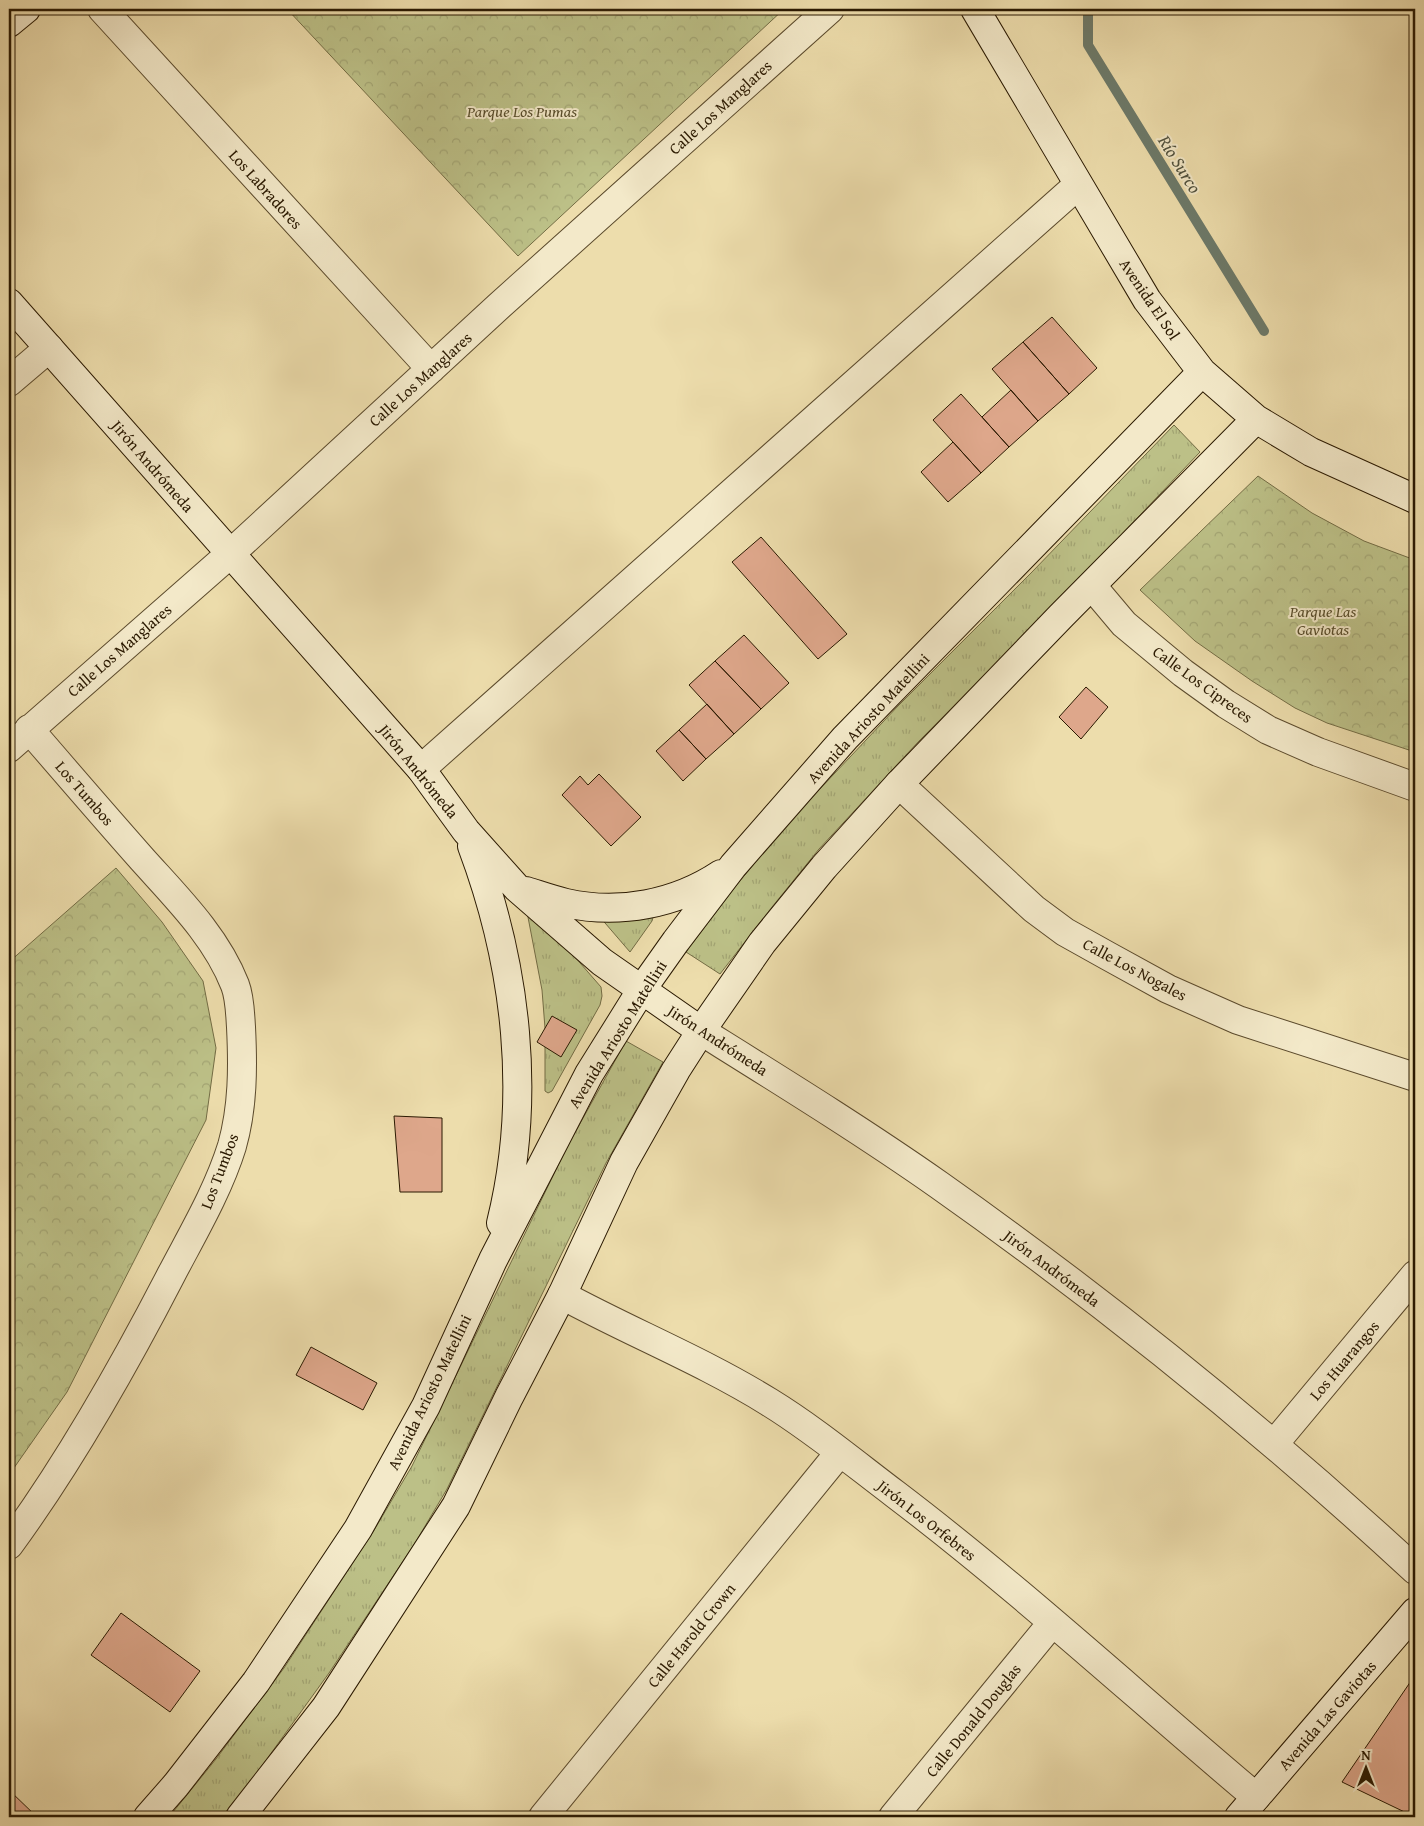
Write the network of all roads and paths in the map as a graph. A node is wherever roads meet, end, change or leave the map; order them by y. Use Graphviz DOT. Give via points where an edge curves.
graph roads {
  1 [pos="26,9"];
  2 [pos="102,9"];
  3 [pos="830,9"];
  4 [pos="975,9"];
  5 [pos="9,23"];
  6 [pos="1078,185"];
  7 [pos="9,303"];
  8 [pos="49,348"];
  9 [pos="430,369"];
  10 [pos="1202,372"];
  11 [pos="9,382"];
  12 [pos="1256,419"];
  13 [pos="1415,499"];
  14 [pos="230,554"];
  15 [pos="1092,586"];
  16 [pos="29,729"];
  17 [pos="9,748"];
  18 [pos="421,769"];
  19 [pos="899,784"];
  20 [pos="1415,787"];
  21 [pos="466,830"];
  22 [pos="733,866"];
  23 [pos="516,888"];
  24 [pos="642,989"];
  25 [pos="701,1031"];
  26 [pos="1415,1076"];
  27 [pos="493,1260"];
  28 [pos="1415,1276"];
  29 [pos="562,1295"];
  30 [pos="1274,1444"];
  31 [pos="840,1452"];
  32 [pos="9,1545"];
  33 [pos="1415,1570"];
  34 [pos="1052,1623"];
  35 [pos="1410,1628"];
  36 [pos="1248,1807"];
  37 [pos="148,1817"];
  38 [pos="240,1817"];
  39 [pos="543,1817"];
  40 [pos="893,1817"];
  1 -- 5 [label="street"];
  2 -- 9 [label="street, Los Labradores"];
  3 -- 9 [label="street, Calle Los Manglares"];
  4 -- 6 [label="street, Avenida El Sol"];
  6 -- 10 [label="street, Avenida El Sol" via="1147,300"];
  6 -- 18 [label="street"];
  7 -- 8 [label="street, Jirón Andrómeda"];
  8 -- 11 [label="street"];
  8 -- 14 [label="street, Jirón Andrómeda"];
  9 -- 14 [label="street, Calle Los Manglares"];
  10 -- 12 [label="street, Avenida El Sol"];
  10 -- 22 [label="street, Avenida Ariosto Matellini" via="845,738"];
  12 -- 13 [label="street, Avenida El Sol" via="1311,452"];
  12 -- 15 [label="street"];
  14 -- 16 [label="street, Calle Los Manglares"];
  14 -- 18 [label="street, Jirón Andrómeda"];
  15 -- 19 [label="street"];
  15 -- 20 [label="street, Calle Los Cipreces" via="1124,624 1183,674 1226,704 1268,730"];
  16 -- 17 [label="street, Calle Los Manglares"];
  16 -- 32 [label="street, Los Tumbos" via="194,918 223,962 235,986 240,1008 242,1089 232,1145 206,1209 78,1444"];
  18 -- 21 [label="street, Jirón Andrómeda"];
  19 -- 25 [label="street" via="824,867 762,943"];
  19 -- 26 [label="street, Calle Los Nogales" via="1034,909 1065,932 1168,989 1238,1020"];
  21 -- 23 [label="street, Jirón Andrómeda"];
  21 -- 27 [label="street" via="486,882 500,934 516,1043 518,1098 514,1152"];
  22 -- 23 [label="street" via="690,892 642,906 591,907"];
  22 -- 24 [label="street, Avenida Ariosto Matellini"];
  23 -- 24 [label="street, Jirón Andrómeda" via="602,962"];
  24 -- 25 [label="street, Jirón Andrómeda"];
  24 -- 27 [label="street, Avenida Ariosto Matellini" via="589,1074"];
  25 -- 29 [label="street" via="624,1162"];
  25 -- 30 [label="street, Jirón Andrómeda" via="820,1105 1053,1267"];
  27 -- 37 [label="street, Avenida Ariosto Matellini" via="426,1406 358,1529 256,1682"];
  28 -- 30 [label="street, Los Huarangos"];
  29 -- 31 [label="street, Jirón Los Orfebres" via="769,1402"];
  29 -- 38 [label="street" via="456,1506 326,1707"];
  30 -- 33 [label="street, Jirón Andrómeda"];
  31 -- 34 [label="street, Jirón Los Orfebres" via="948,1535"];
  31 -- 39 [label="street, Calle Harold Crown"];
  34 -- 36 [label="street, Jirón Los Orfebres"];
  34 -- 40 [label="street, Calle Donald Douglas"];
  35 -- 36 [label="street, Avenida Las Gaviotas"];
}
